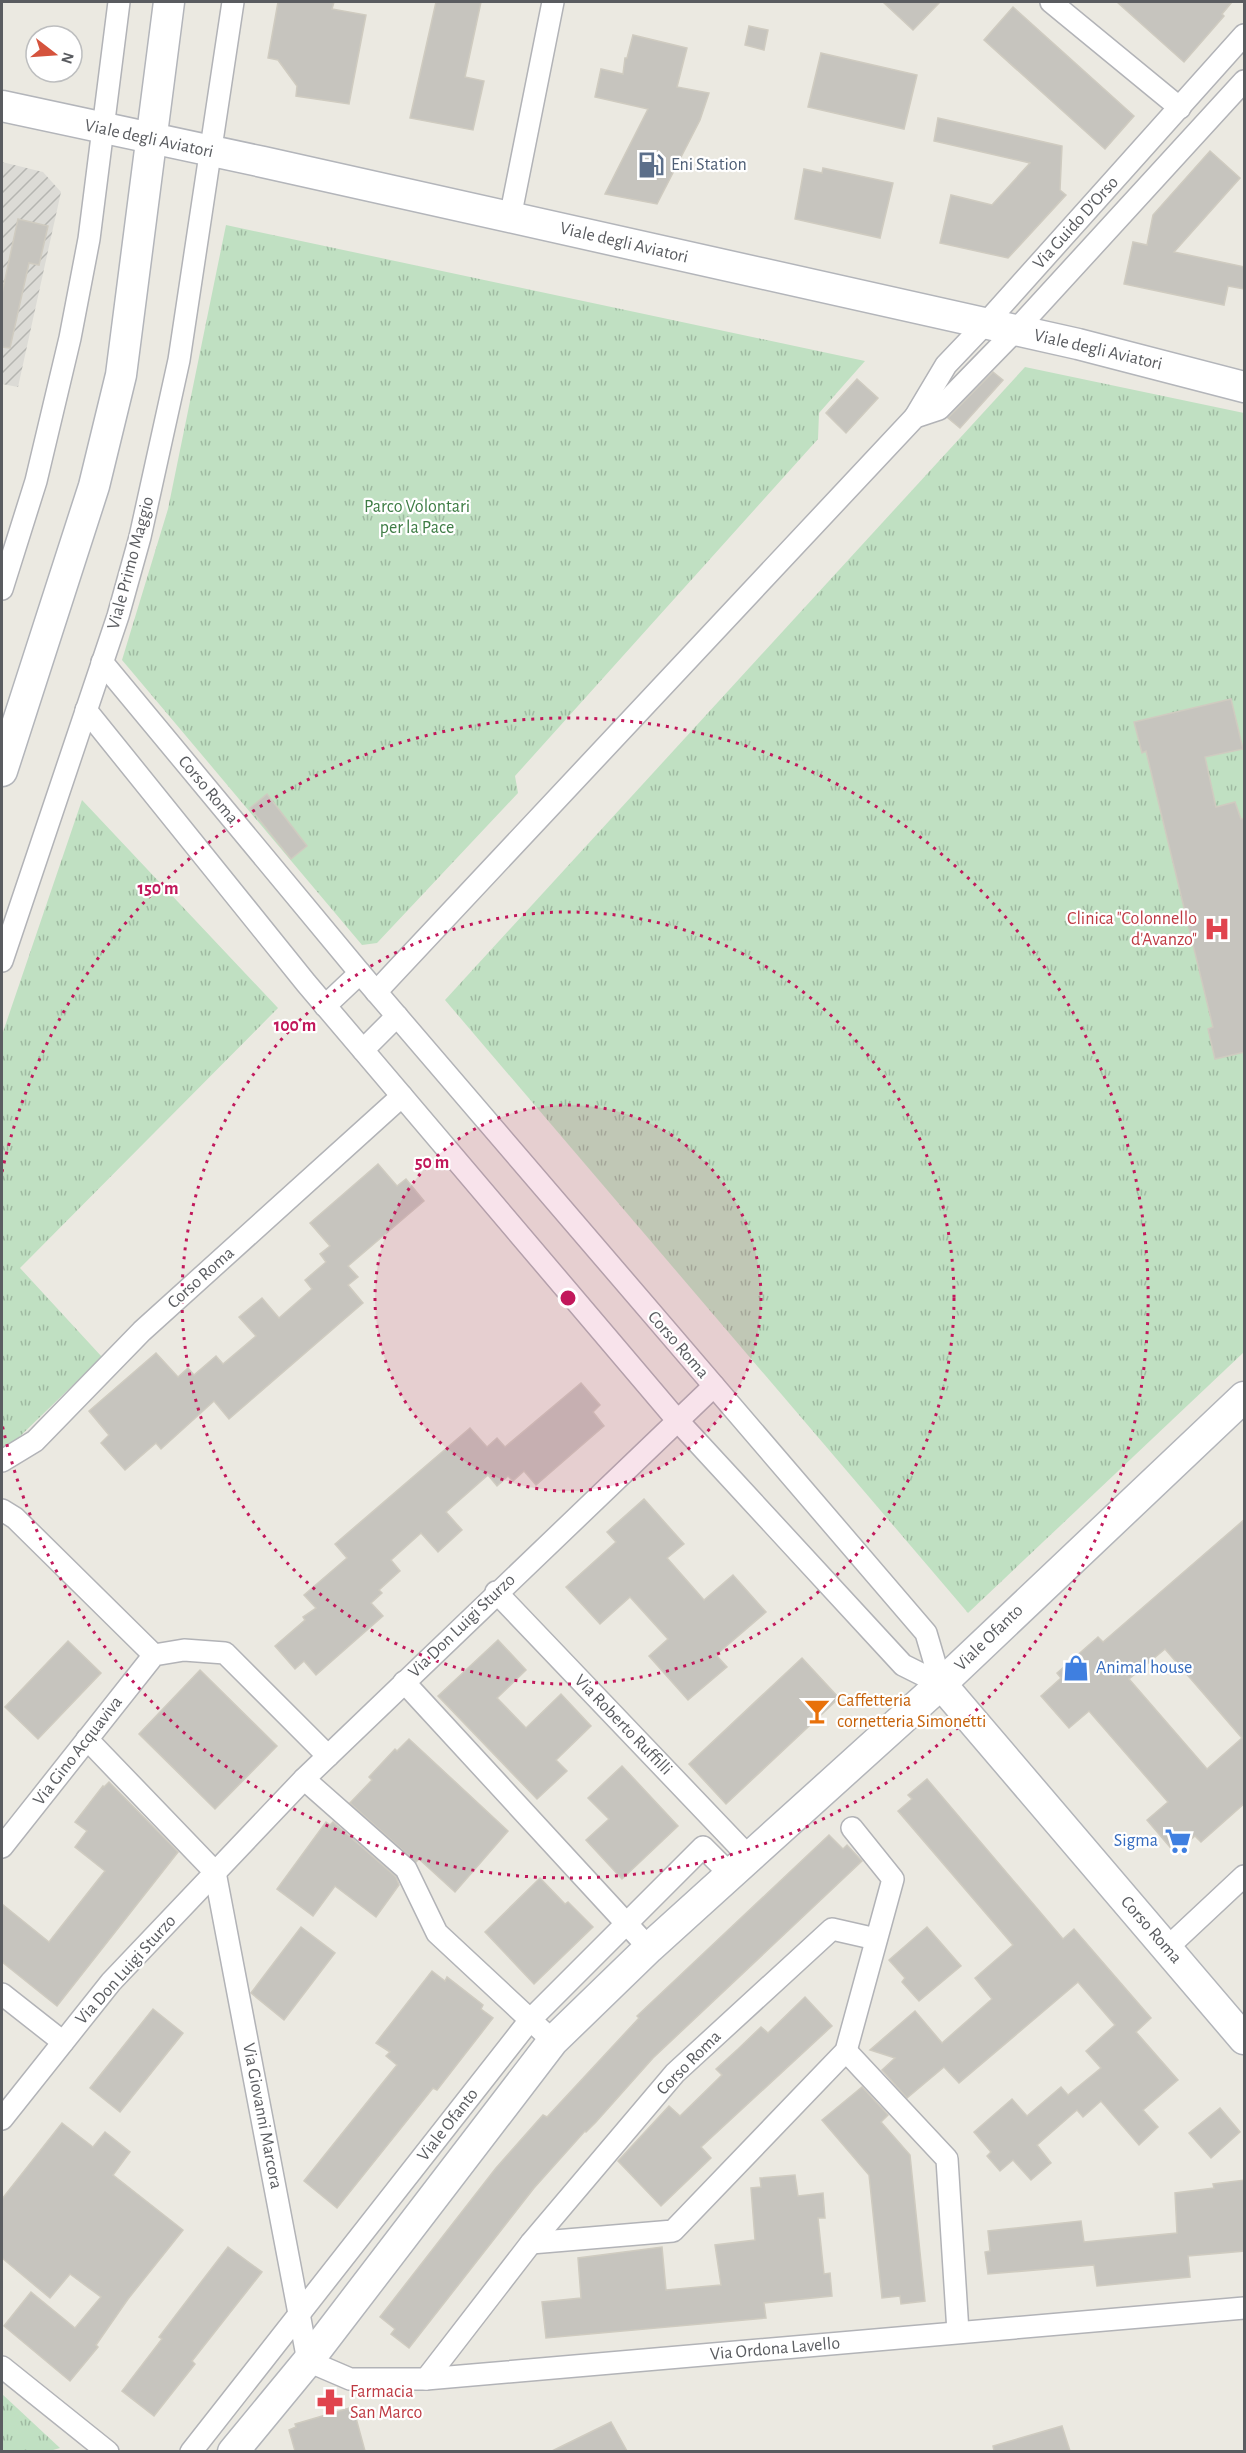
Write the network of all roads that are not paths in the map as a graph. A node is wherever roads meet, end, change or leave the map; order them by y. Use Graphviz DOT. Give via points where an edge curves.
graph roads {
  1 [pos="119,2"];
  2 [pos="169,2"];
  3 [pos="233,2"];
  4 [pos="553,2"];
  5 [pos="1051,2"];
  6 [pos="1245,35"];
  7 [pos="1245,81"];
  8 [pos="2,106"];
  9 [pos="1180,108"];
  10 [pos="102,129"];
  11 [pos="150,139"];
  12 [pos="211,152"];
  13 [pos="510,218"];
  14 [pos="986,323"];
  15 [pos="1016,330"];
  16 [pos="1245,387"];
  17 [pos="915,417"];
  18 [pos="2,589"];
  19 [pos="102,662"];
  20 [pos="86,710"];
  21 [pos="2,771"];
  22 [pos="2,961"];
  23 [pos="360,973"];
  24 [pos="376,992"];
  25 [pos="325,1006"];
  26 [pos="397,1016"];
  27 [pos="363,1050"];
  28 [pos="402,1096"];
  29 [pos="714,1386"];
  30 [pos="1245,1397"];
  31 [pos="676,1420"];
  32 [pos="2,1461"];
  33 [pos="2,1510"];
  34 [pos="496,1592"];
  35 [pos="154,1655"];
  36 [pos="404,1682"];
  37 [pos="941,1684"];
  38 [pos="87,1739"];
  39 [pos="328,1756"];
  40 [pos="304,1779"];
  41 [pos="852,1828"];
  42 [pos="2,1847"];
  43 [pos="739,1866"];
  44 [pos="215,1872"];
  45 [pos="1245,1876"];
  46 [pos="626,1923"];
  47 [pos="876,1939"];
  48 [pos="649,1948"];
  49 [pos="1167,1948"];
  50 [pos="2,1994"];
  51 [pos="530,2020"];
  52 [pos="1245,2039"];
  53 [pos="553,2041"];
  54 [pos="63,2042"];
  55 [pos="846,2050"];
  56 [pos="2,2119"];
  57 [pos="531,2243"];
  58 [pos="1245,2308"];
  59 [pos="299,2313"];
  60 [pos="958,2332"];
  61 [pos="308,2361"];
  62 [pos="2,2367"];
  63 [pos="426,2379"];
  64 [pos="108,2451"];
  65 [pos="191,2451"];
  66 [pos="233,2451"];
  1 -- 10 [label="street"];
  2 -- 11 [label="main road"];
  3 -- 12 [label="street, Viale Primo Maggio"];
  4 -- 13 [label="street"];
  5 -- 9 [label="street"];
  6 -- 9 [label="street, Via Guido D'Orso"];
  7 -- 15 [label="street, Via Guido D'Orso"];
  8 -- 10 [label="main road, Viale degli Aviatori"];
  9 -- 14 [label="street, Via Guido D'Orso"];
  10 -- 11 [label="main road, Viale degli Aviatori"];
  10 -- 18 [label="street" via="89,239 70,338 36,481"];
  11 -- 12 [label="main road, Viale degli Aviatori"];
  11 -- 21 [label="main road" via="121,375 94,486"];
  12 -- 13 [label="main road, Viale degli Aviatori"];
  12 -- 19 [label="street, Viale Primo Maggio" via="179,360 140,537"];
  13 -- 14 [label="main road, Viale degli Aviatori"];
  14 -- 15 [label="main road, Viale degli Aviatori"];
  14 -- 17 [label="street, Via Guido D'Orso" via="946,365"];
  15 -- 16 [label="main road, Viale degli Aviatori"];
  15 -- 17 [label="street, Via Guido D'Orso" via="939,409"];
  17 -- 24 [label="street"];
  19 -- 20 [label="street, Viale Primo Maggio"];
  19 -- 23 [label="street, Corso Roma"];
  20 -- 22 [label="street, Viale Primo Maggio"];
  20 -- 25 [label="street, Corso Roma"];
  23 -- 24 [label="street, Corso Roma"];
  23 -- 25 [label="street"];
  24 -- 26 [label="street, Corso Roma"];
  25 -- 27 [label="street, Corso Roma"];
  26 -- 27 [label="street"];
  26 -- 29 [label="street, Corso Roma"];
  27 -- 28 [label="street, Corso Roma"];
  28 -- 31 [label="street, Corso Roma"];
  28 -- 32 [label="street, Corso Roma" via="142,1330 35,1441"];
  29 -- 31 [label="street, Via Don Luigi Sturzo"];
  29 -- 37 [label="street, Corso Roma" via="926,1633"];
  30 -- 37 [label="main road, Viale Ofanto"];
  31 -- 34 [label="street, Via Don Luigi Sturzo"];
  31 -- 37 [label="street, Corso Roma" via="903,1665"];
  33 -- 35 [label="street" via="15,1518"];
  34 -- 36 [label="street, Via Don Luigi Sturzo"];
  34 -- 43 [label="street, Via Roberto Ruffilli"];
  35 -- 38 [label="street, Via Gino Acquaviva"];
  35 -- 39 [label="street" via="184,1650 225,1653"];
  36 -- 39 [label="street, Via Don Luigi Sturzo"];
  36 -- 46 [label="street"];
  37 -- 43 [label="main road, Viale Ofanto"];
  37 -- 49 [label="main road, Corso Roma"];
  38 -- 42 [label="street, Via Gino Acquaviva"];
  38 -- 44 [label="street"];
  39 -- 40 [label="street, Via Don Luigi Sturzo"];
  40 -- 44 [label="street, Via Don Luigi Sturzo"];
  40 -- 51 [label="street" via="406,1869 437,1933"];
  41 -- 47 [label="street" via="893,1879"];
  43 -- 46 [label="street, Viale Ofanto" via="703,1847"];
  43 -- 48 [label="main road, Viale Ofanto"];
  44 -- 54 [label="street, Via Don Luigi Sturzo" via="111,1982"];
  44 -- 59 [label="street, Via Giovanni Marcora"];
  45 -- 49 [label="street"];
  46 -- 48 [label="street"];
  46 -- 51 [label="street, Viale Ofanto"];
  47 -- 55 [label="street"];
  47 -- 57 [label="street, Corso Roma" via="832,1929 675,2073"];
  48 -- 53 [label="main road, Viale Ofanto"];
  49 -- 52 [label="main road, Corso Roma"];
  50 -- 54 [label="street, Via Don Luigi Sturzo"];
  51 -- 53 [label="street"];
  51 -- 59 [label="street, Viale Ofanto"];
  53 -- 61 [label="main road, Viale Ofanto"];
  54 -- 56 [label="street, Via Don Luigi Sturzo"];
  55 -- 57 [label="street" via="673,2231"];
  55 -- 60 [label="street" via="947,2159"];
  57 -- 63 [label="street, Corso Roma"];
  58 -- 60 [label="street, Via Ordona Lavello"];
  59 -- 61 [label="street, Via Giovanni Marcora"];
  59 -- 65 [label="street, Viale Ofanto"];
  60 -- 63 [label="street, Via Ordona Lavello"];
  61 -- 63 [label="street, Via Ordona Lavello" via="350,2379"];
  61 -- 66 [label="main road, Viale Ofanto"];
  62 -- 64 [label="street"];
}
